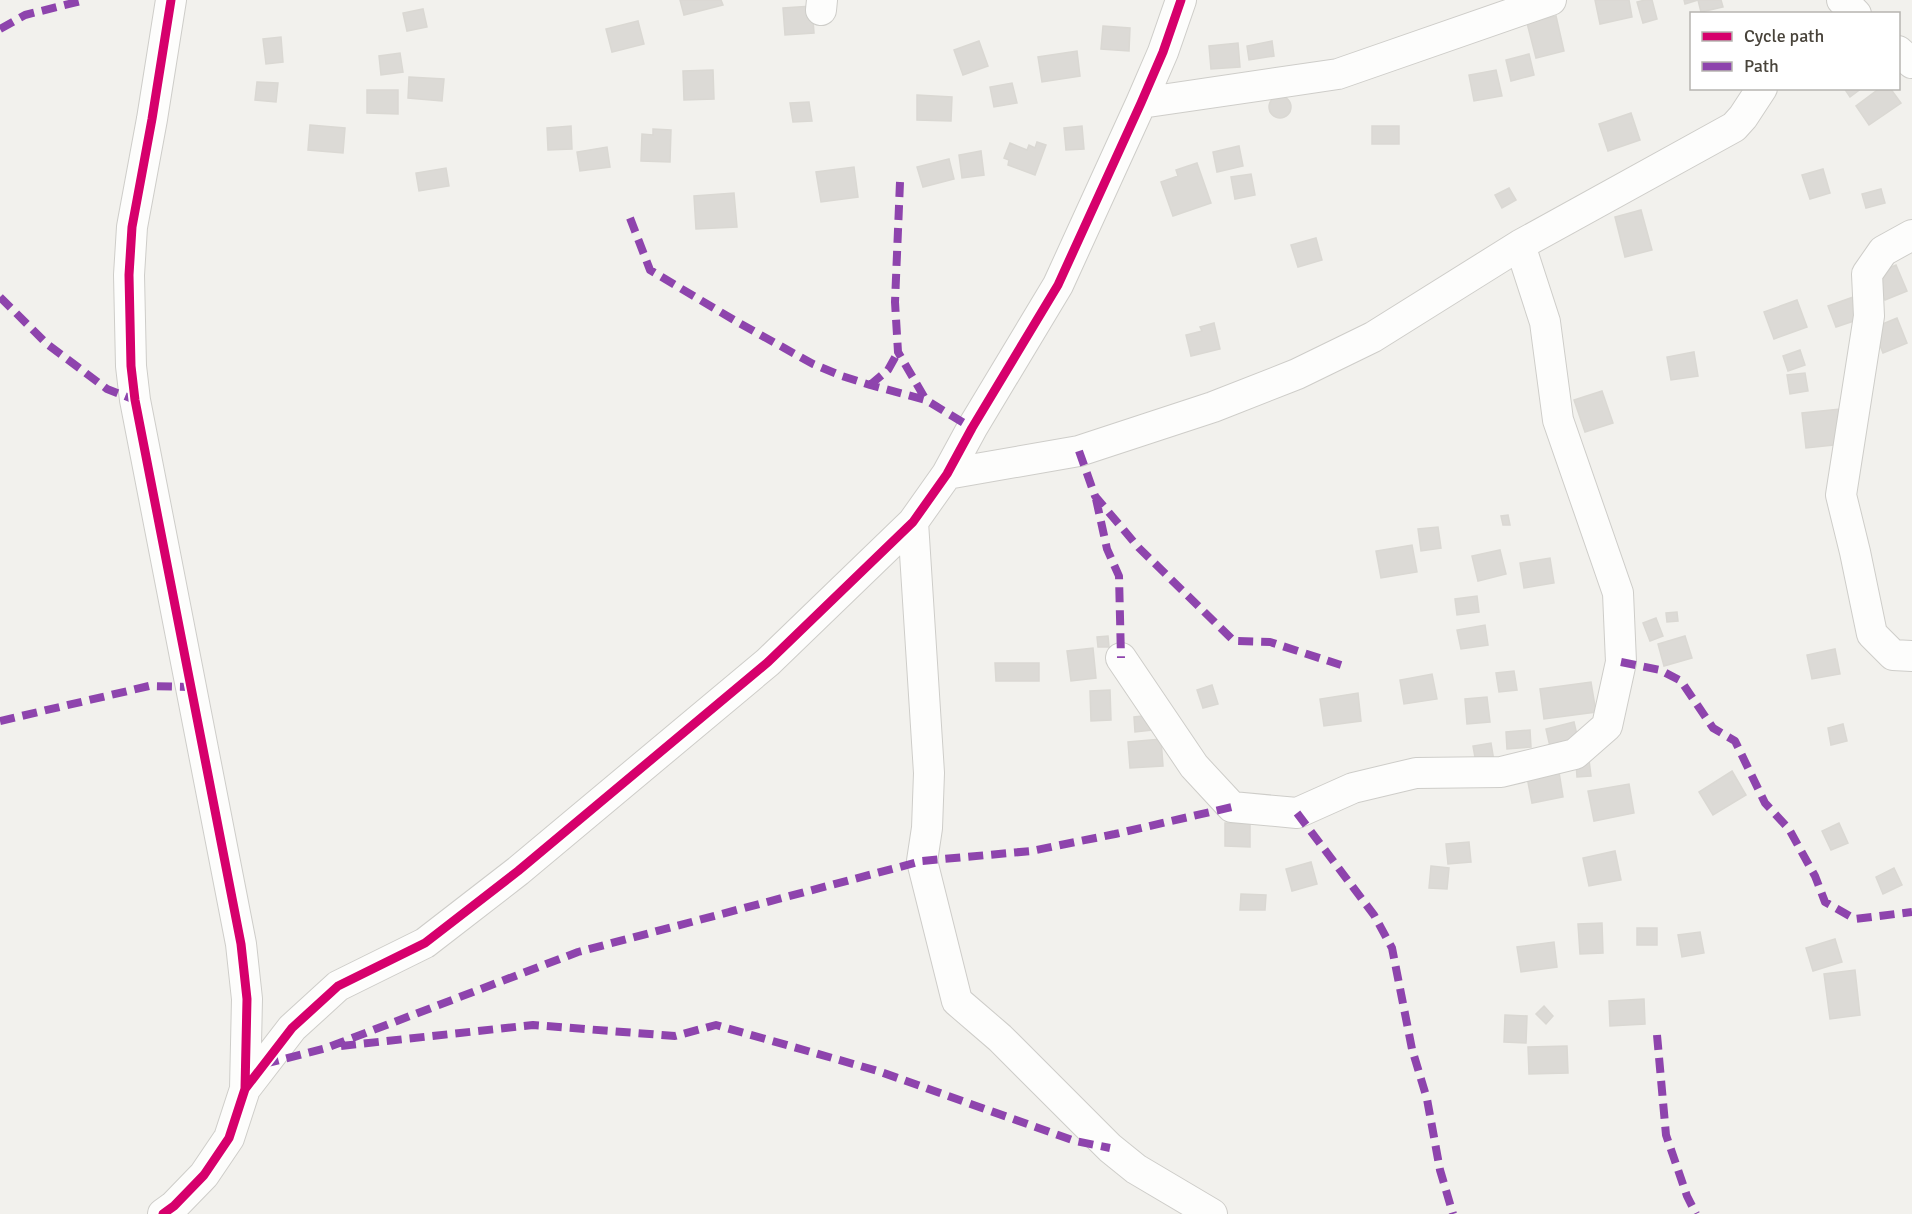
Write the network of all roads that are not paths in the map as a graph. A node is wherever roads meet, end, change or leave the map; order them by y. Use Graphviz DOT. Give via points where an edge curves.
graph roads {
  1 [pos="171,0"];
  2 [pos="1181,0"];
  3 [pos="1551,0"];
  4 [pos="1842,0"];
  5 [pos="1854,12"];
  6 [pos="1900,52"];
  7 [pos="1912,63"];
  8 [pos="1761,90"];
  9 [pos="1141,103"];
  10 [pos="1912,235"];
  11 [pos="1520,245"];
  12 [pos="947,474"];
  13 [pos="913,522"];
  14 [pos="1912,656"];
  15 [pos="1121,658"];
  16 [pos="245,1089"];
  17 [pos="163,1214"];
  18 [pos="1212,1214"];
  1 -- 16 [label="street" via="132,227 131,366 241,944 247,999"];
  2 -- 9 [label="street"];
  3 -- 9 [label="street" via="1338,74"];
  4 -- 5 [label="street"];
  6 -- 7 [label="street"];
  8 -- 11 [label="street" via="1734,127"];
  9 -- 12 [label="street" via="1058,285"];
  10 -- 14 [label="street" via="1883,251 1867,274 1869,316 1841,495 1872,634 1893,655"];
  11 -- 12 [label="street" via="1373,337 1286,378 1213,407 1079,451"];
  11 -- 15 [label="street" via="1545,322 1558,420 1618,593 1621,662 1607,726 1575,754 1501,772 1416,773 1353,788 1297,813 1232,807 1194,766"];
  12 -- 13 [label="street"];
  13 -- 16 [label="street" via="768,662 518,871 425,944 338,986 292,1028"];
  13 -- 18 [label="street" via="929,773 922,861 957,1001 1119,1155"];
  16 -- 17 [label="street" via="229,1138 204,1175"];
}
